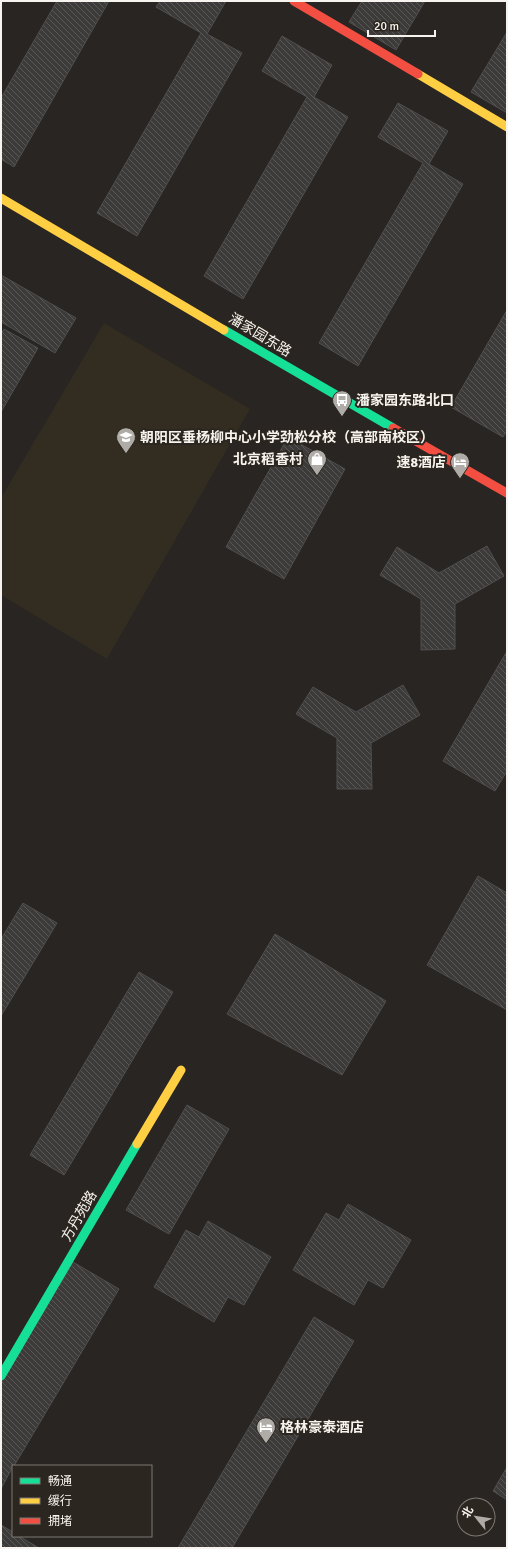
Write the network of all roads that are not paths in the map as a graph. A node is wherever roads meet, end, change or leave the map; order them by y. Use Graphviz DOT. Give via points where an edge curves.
graph roads {
  1 [pos="294,1"];
  2 [pos="507,127"];
  3 [pos="1,198"];
  4 [pos="507,493"];
  5 [pos="181,1070"];
  6 [pos="1,1376"];
  1 -- 2 [label="street"];
  3 -- 4 [label="street, 潘家园东路" via="348,403"];
  5 -- 6 [label="street, 方丹苑路"];
}
